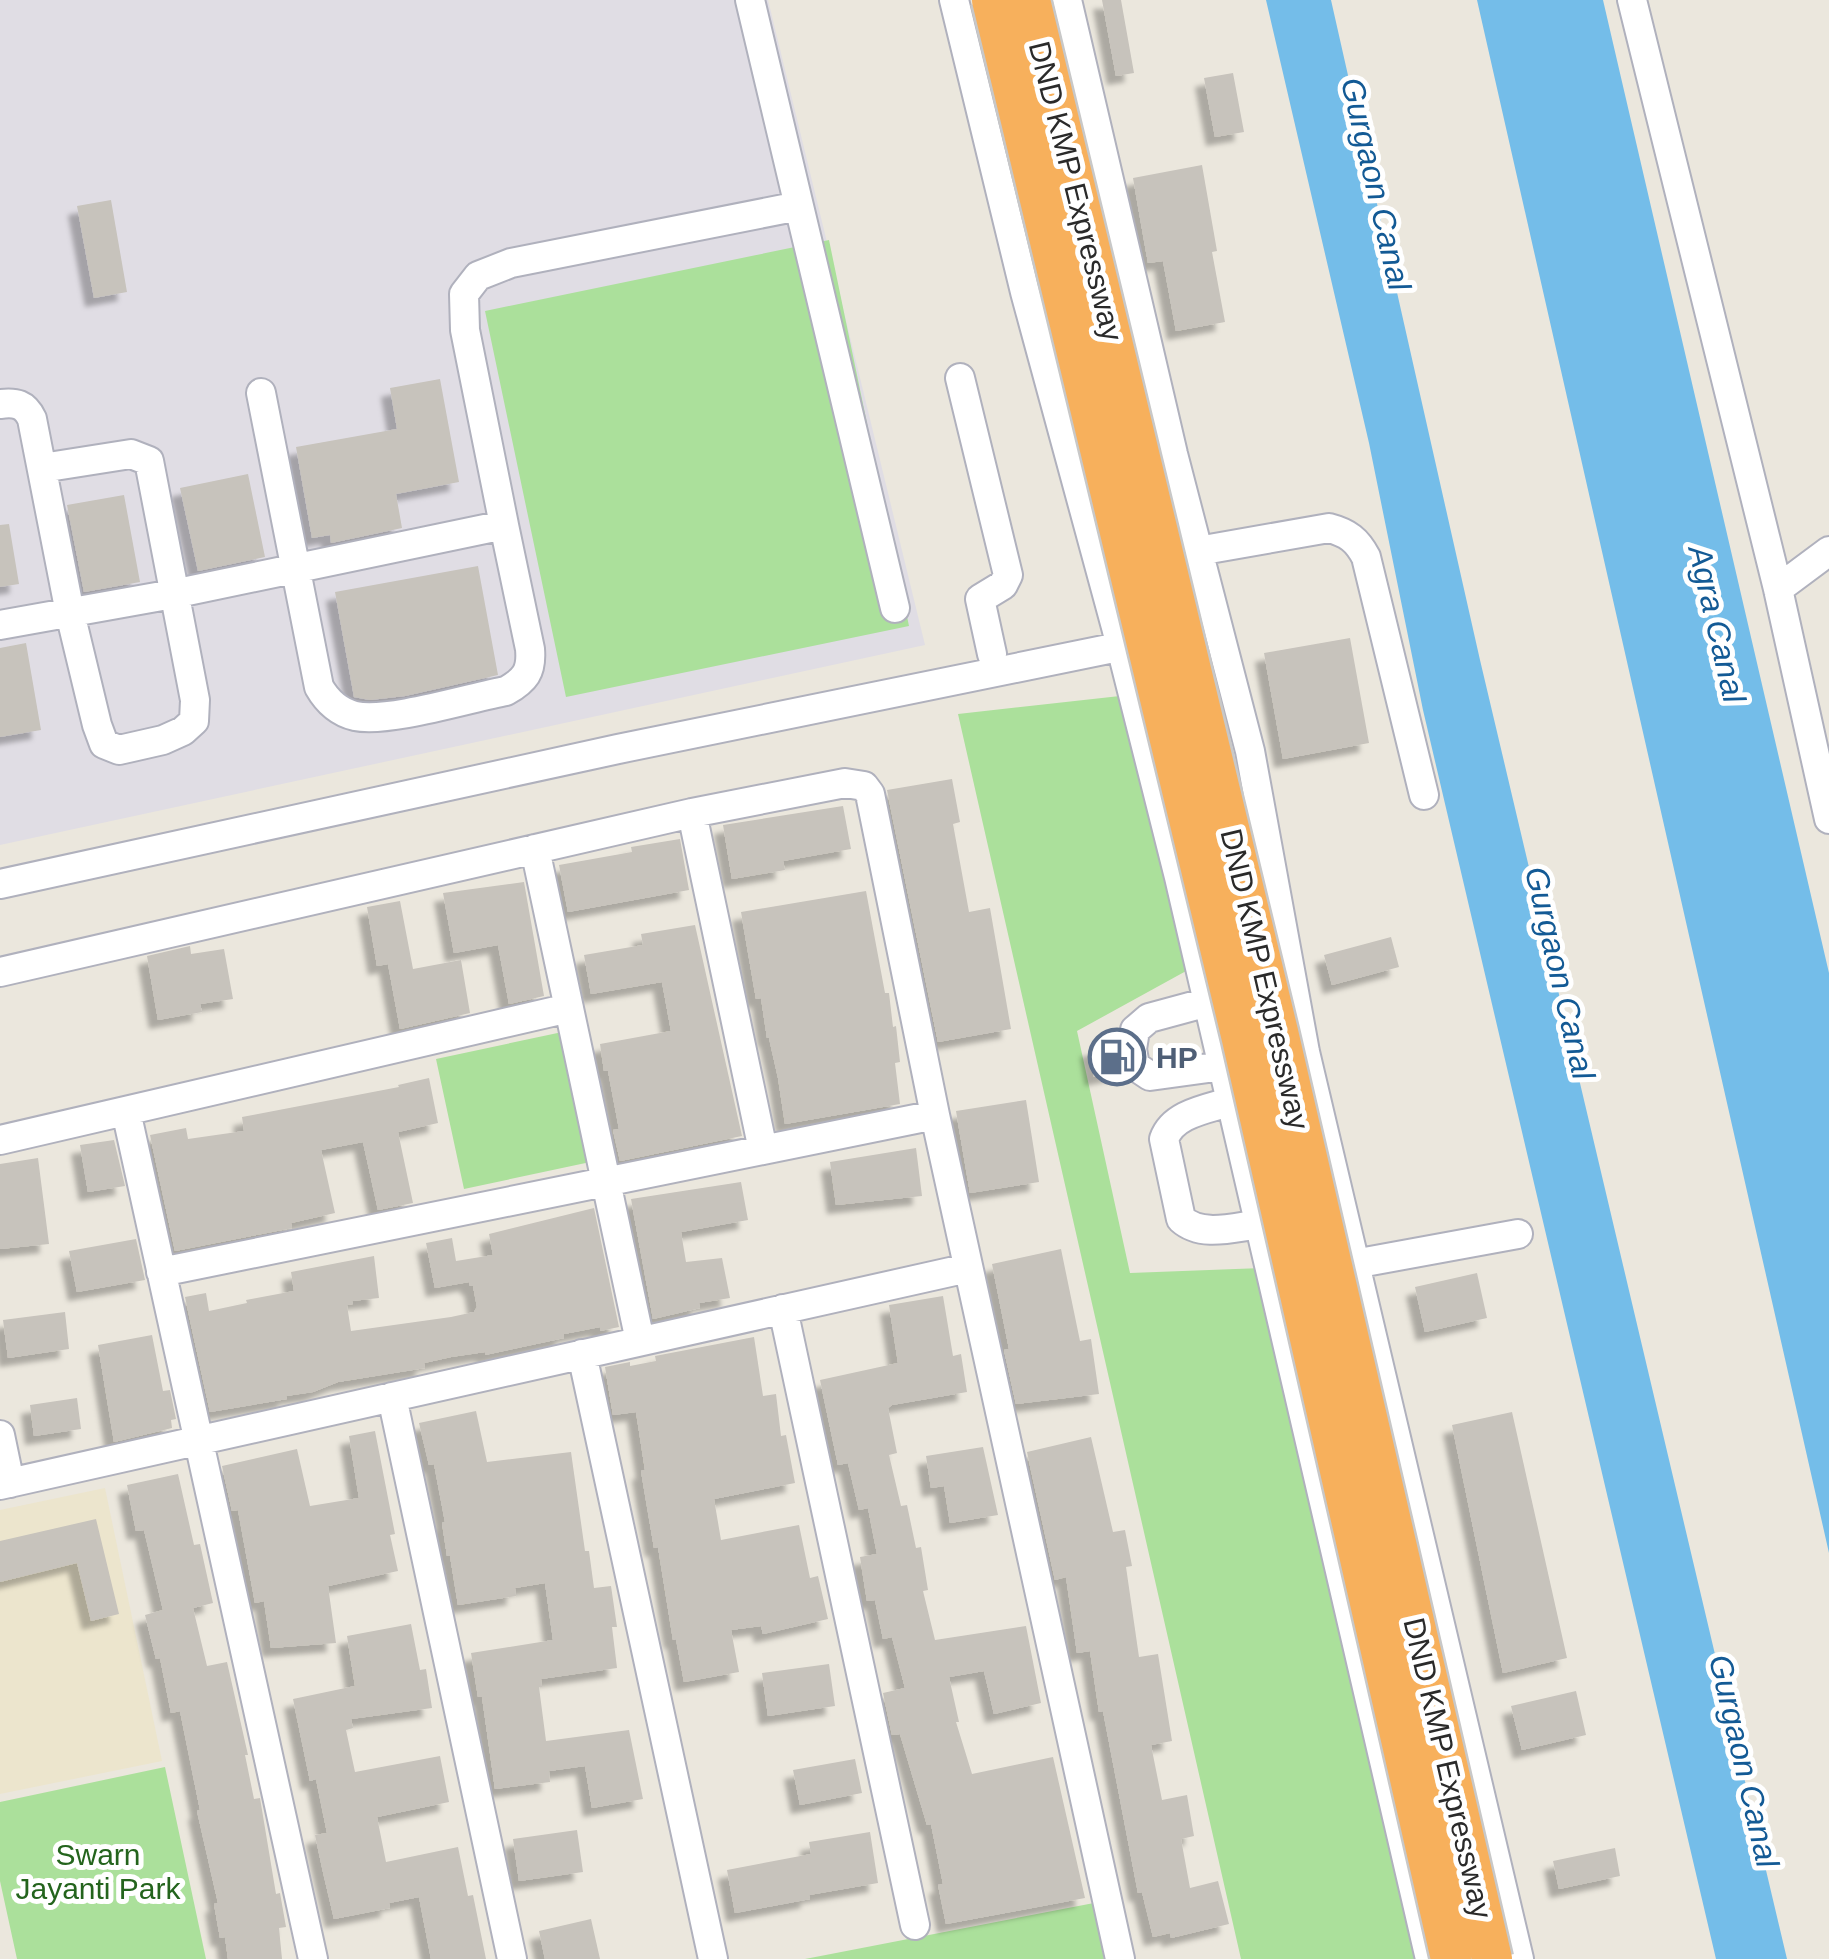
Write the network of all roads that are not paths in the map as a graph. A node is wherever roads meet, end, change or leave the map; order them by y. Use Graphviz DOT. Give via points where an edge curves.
graph roads {
  1 [pos="750,0"];
  2 [pos="954,0"];
  3 [pos="992,0"];
  4 [pos="1030,0"];
  5 [pos="1067,0"];
  6 [pos="1632,0"];
  7 [pos="800,206"];
  8 [pos="960,378"];
  9 [pos="261,393"];
  10 [pos="0,404"];
  11 [pos="42,468"];
  12 [pos="504,525"];
  13 [pos="1198,550"];
  14 [pos="1829,551"];
  15 [pos="296,569"];
  16 [pos="1778,589"];
  17 [pos="172,594"];
  18 [pos="895,608"];
  19 [pos="70,613"];
  20 [pos="1215,616"];
  21 [pos="0,625"];
  22 [pos="1118,636"];
  23 [pos="992,654"];
  24 [pos="1424,795"];
  25 [pos="692,814"];
  26 [pos="1829,820"];
  27 [pos="535,849"];
  28 [pos="0,869"];
  29 [pos="0,884"];
  30 [pos="0,972"];
  31 [pos="1208,1002"];
  32 [pos="569,1008"];
  33 [pos="1223,1066"];
  34 [pos="1232,1102"];
  35 [pos="126,1111"];
  36 [pos="935,1116"];
  37 [pos="0,1140"];
  38 [pos="764,1150"];
  39 [pos="606,1182"];
  40 [pos="1260,1224"];
  41 [pos="1518,1234"];
  42 [pos="1354,1264"];
  43 [pos="968,1268"];
  44 [pos="161,1272"];
  45 [pos="783,1309"];
  46 [pos="640,1341"];
  47 [pos="582,1354"];
  48 [pos="392,1397"];
  49 [pos="0,1436"];
  50 [pos="199,1440"];
  51 [pos="5,1484"];
  52 [pos="916,1925"];
  53 [pos="710,1958"];
  54 [pos="313,1959"];
  55 [pos="512,1959"];
  56 [pos="1120,1959"];
  57 [pos="1430,1959"];
  58 [pos="1451,1959"];
  59 [pos="1492,1959"];
  60 [pos="1519,1959"];
  1 -- 7 [label="street"];
  2 -- 22 [label="street"];
  3 -- 58 [label="highway, DND KMP Expressway, bridge" via="1242,1038"];
  4 -- 59 [label="highway, DND KMP Expressway, bridge"];
  5 -- 13 [label="street"];
  6 -- 16 [label="street"];
  7 -- 12 [label="street" via="510,263 478,276 464,294 465,330"];
  7 -- 18 [label="street"];
  8 -- 23 [label="street" via="1008,575 980,599"];
  9 -- 15 [label="street"];
  10 -- 11 [label="street" via="27,409"];
  11 -- 17 [label="street" via="130,454 149,462"];
  11 -- 19 [label="street"];
  12 -- 15 [label="street"];
  12 -- 15 [label="street" via="532,667 506,691 377,717 335,708 319,687"];
  13 -- 20 [label="street"];
  13 -- 24 [label="street" via="1329,528 1358,542"];
  14 -- 16 [label="street"];
  15 -- 17 [label="street"];
  16 -- 26 [label="street"];
  17 -- 19 [label="street"];
  17 -- 19 [label="street" via="194,721 163,740 119,750 104,744 96,725"];
  19 -- 21 [label="street"];
  20 -- 22 [label="street" via="1135,644"];
  20 -- 42 [label="street" via="1250,751 1305,1052"];
  22 -- 23 [label="street"];
  22 -- 29 [label="street"];
  22 -- 31 [label="street"];
  23 -- 28 [label="street"];
  25 -- 27 [label="street"];
  25 -- 36 [label="street" via="846,783 864,786"];
  25 -- 38 [label="street"];
  27 -- 30 [label="street"];
  27 -- 32 [label="street"];
  31 -- 33 [label="street"];
  31 -- 33 [label="street" via="1149,1018 1135,1030 1134,1066 1150,1076"];
  32 -- 35 [label="street"];
  32 -- 39 [label="street"];
  33 -- 34 [label="street"];
  34 -- 40 [label="street"];
  34 -- 40 [label="street" via="1175,1120 1167,1130 1180,1219 1207,1230"];
  35 -- 37 [label="street"];
  35 -- 44 [label="street"];
  36 -- 38 [label="street"];
  36 -- 43 [label="street"];
  38 -- 39 [label="street"];
  39 -- 44 [label="street"];
  39 -- 46 [label="street"];
  40 -- 57 [label="street"];
  41 -- 42 [label="street"];
  42 -- 60 [label="street"];
  43 -- 45 [label="street"];
  43 -- 56 [label="street"];
  44 -- 50 [label="street"];
  45 -- 46 [label="street"];
  45 -- 52 [label="street"];
  46 -- 47 [label="street"];
  47 -- 48 [label="street"];
  47 -- 53 [label="street"];
  48 -- 50 [label="street"];
  48 -- 55 [label="street"];
  49 -- 51 [label="street"];
  50 -- 51 [label="street"];
  50 -- 54 [label="street"];
}
